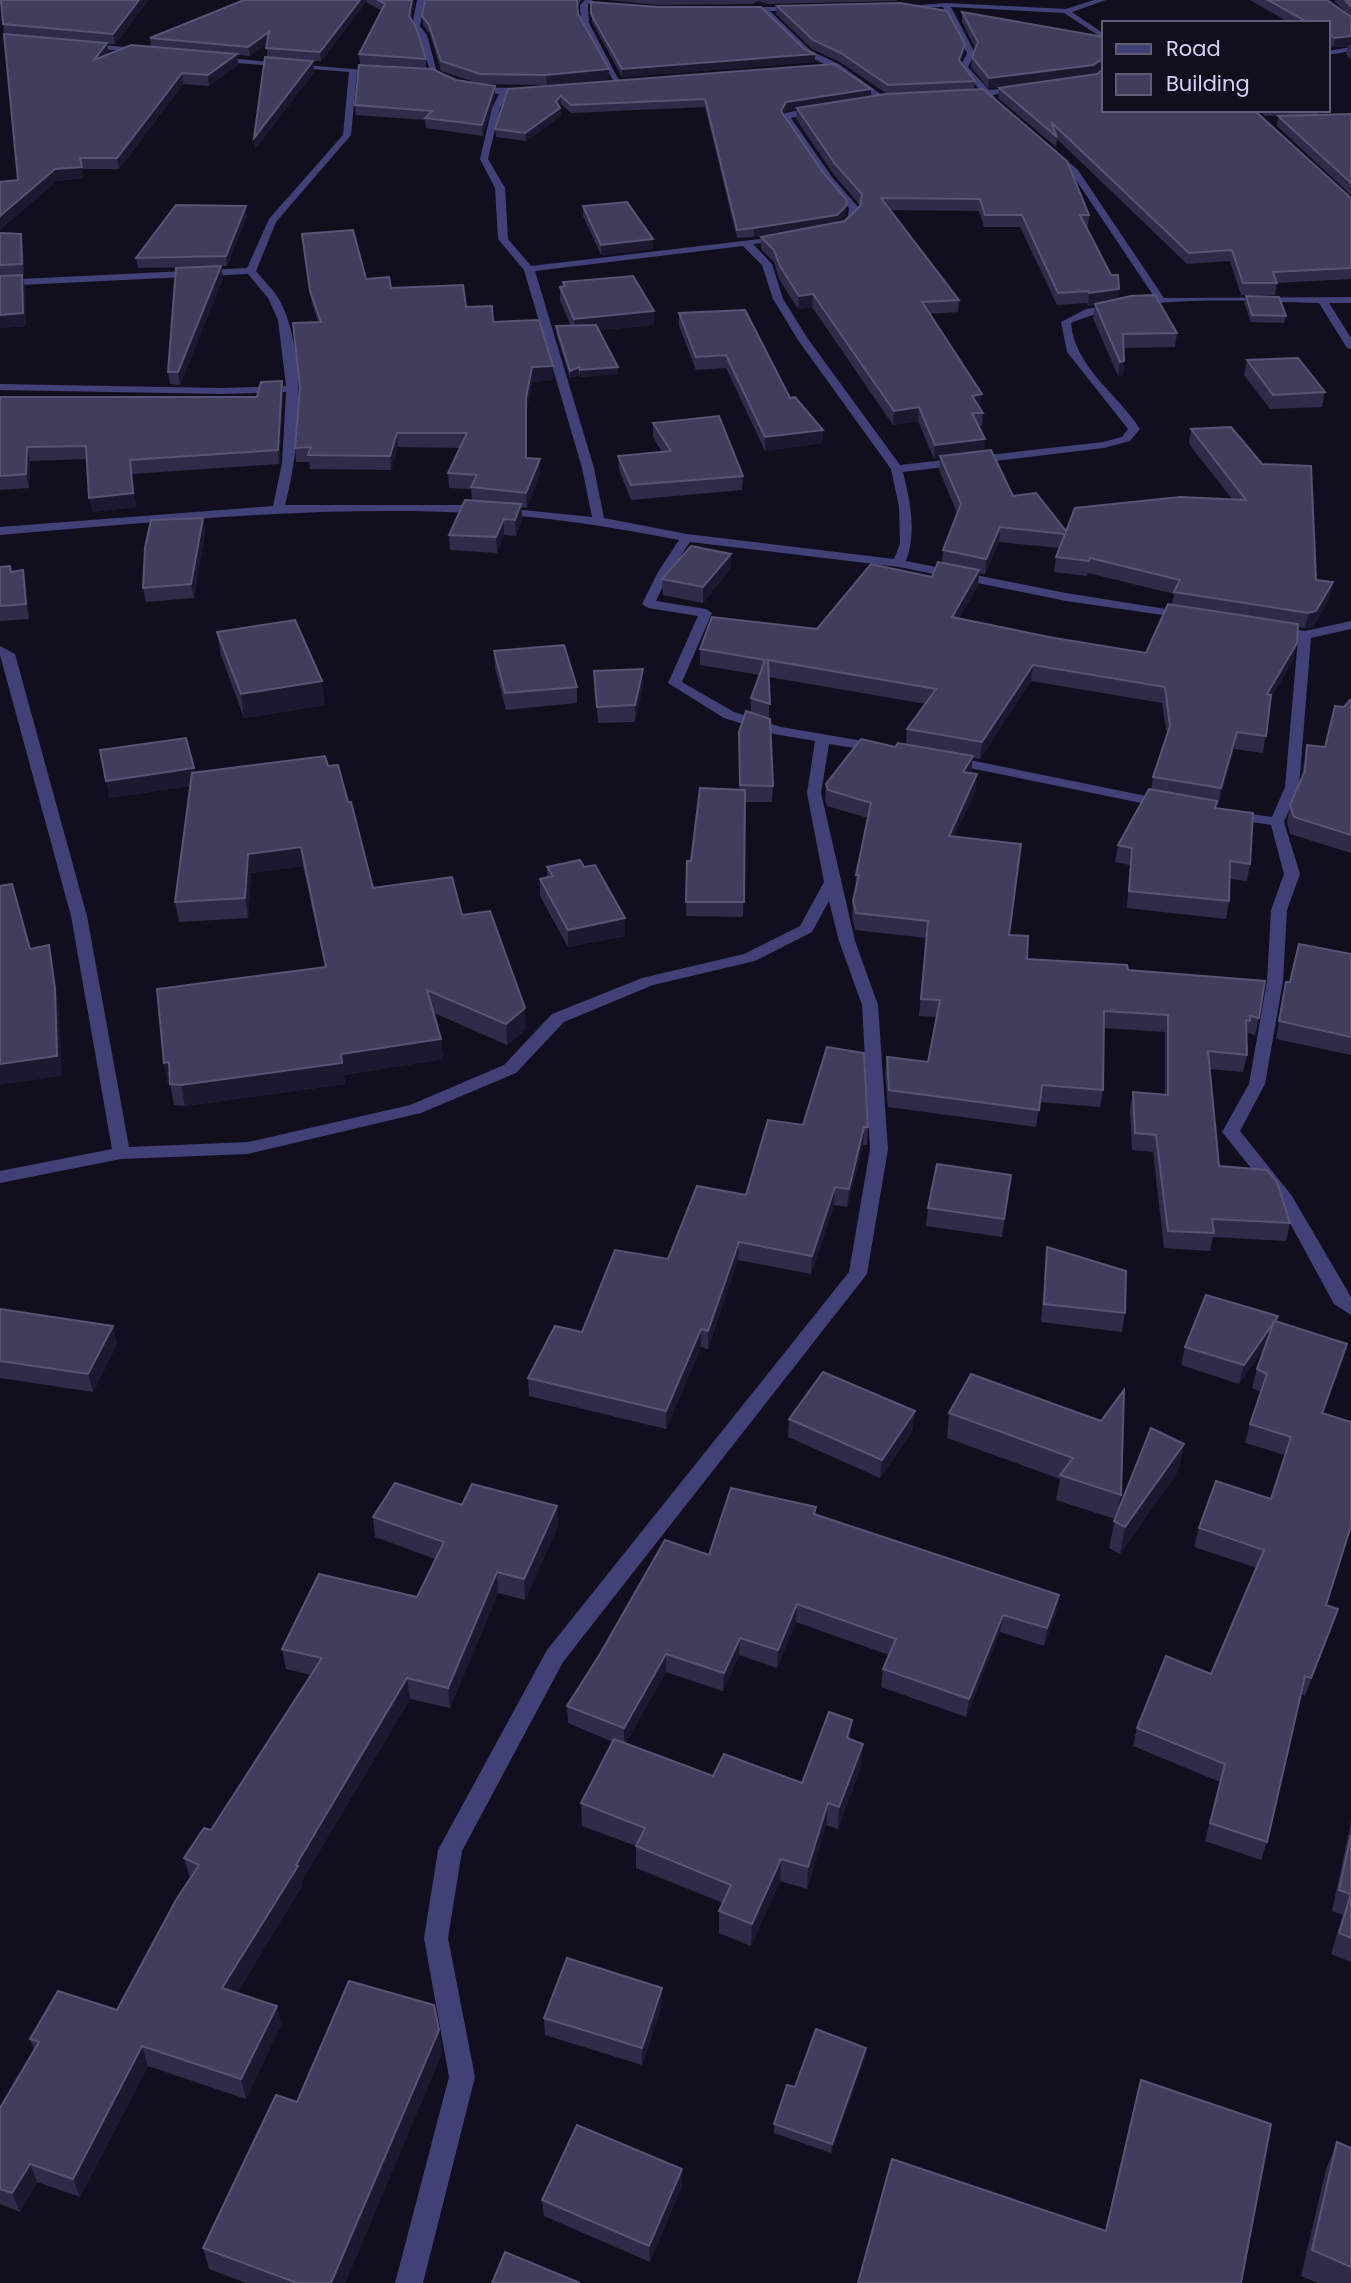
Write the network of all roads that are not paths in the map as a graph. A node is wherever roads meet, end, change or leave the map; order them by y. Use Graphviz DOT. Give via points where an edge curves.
graph roads {
  1 [pos="421,0"];
  2 [pos="754,0"];
  3 [pos="1102,0"];
  4 [pos="587,3"];
  5 [pos="946,5"];
  6 [pos="597,6"];
  7 [pos="891,8"];
  8 [pos="737,9"];
  9 [pos="763,9"];
  10 [pos="814,9"];
  11 [pos="1066,11"];
  12 [pos="1102,36"];
  13 [pos="76,45"];
  14 [pos="1351,49"];
  15 [pos="155,51"];
  16 [pos="1330,54"];
  17 [pos="209,58"];
  18 [pos="836,66"];
  19 [pos="811,68"];
  20 [pos="353,70"];
  21 [pos="394,72"];
  22 [pos="422,73"];
  23 [pos="618,82"];
  24 [pos="631,82"];
  25 [pos="605,83"];
  26 [pos="461,86"];
  27 [pos="1026,88"];
  28 [pos="542,89"];
  29 [pos="504,92"];
  30 [pos="985,94"];
  31 [pos="960,95"];
  32 [pos="885,100"];
  33 [pos="898,100"];
  34 [pos="872,102"];
  35 [pos="834,107"];
  36 [pos="1005,111"];
  37 [pos="1045,146"];
  38 [pos="829,230"];
  39 [pos="795,237"];
  40 [pos="747,243"];
  41 [pos="529,270"];
  42 [pos="251,271"];
  43 [pos="0,283"];
  44 [pos="1322,300"];
  45 [pos="1351,300"];
  46 [pos="1162,302"];
  47 [pos="1351,346"];
  48 [pos="0,387"];
  49 [pos="292,389"];
  50 [pos="897,469"];
  51 [pos="278,509"];
  52 [pos="599,521"];
  53 [pos="0,531"];
  54 [pos="687,538"];
  55 [pos="899,563"];
  56 [pos="1199,618"];
  57 [pos="1351,625"];
  58 [pos="1265,628"];
  59 [pos="1305,635"];
  60 [pos="0,650"];
  61 [pos="823,737"];
  62 [pos="903,752"];
  63 [pos="929,757"];
  64 [pos="1187,807"];
  65 [pos="1212,811"];
  66 [pos="1277,822"];
  67 [pos="832,882"];
  68 [pos="121,1153"];
  69 [pos="0,1177"];
  70 [pos="1351,1308"];
  71 [pos="409,2283"];
  1 -- 22 [label="street" via="416,26 439,76"];
  2 -- 9 [label="street"];
  3 -- 11 [label="street"];
  4 -- 6 [label="street"];
  4 -- 23 [label="street" via="585,23"];
  5 -- 7 [label="street"];
  5 -- 11 [label="street"];
  5 -- 30 [label="street" via="971,53 964,67"];
  8 -- 9 [label="street"];
  9 -- 10 [label="street"];
  9 -- 18 [label="street" via="808,53"];
  11 -- 12 [label="street"];
  13 -- 15 [label="street"];
  14 -- 16 [label="street"];
  17 -- 20 [label="street"];
  18 -- 19 [label="street"];
  18 -- 32 [label="street"];
  20 -- 21 [label="street"];
  20 -- 42 [label="street" via="347,135 272,221"];
  23 -- 24 [label="street"];
  23 -- 25 [label="street"];
  26 -- 29 [label="street"];
  27 -- 30 [label="street"];
  28 -- 29 [label="street"];
  29 -- 41 [label="street" via="484,159 500,188 503,239"];
  30 -- 31 [label="street"];
  30 -- 36 [label="street"];
  32 -- 33 [label="street"];
  32 -- 34 [label="street"];
  35 -- 38 [label="street" via="788,114 787,118 854,208 841,228"];
  37 -- 46 [label="street" via="1075,172"];
  39 -- 40 [label="street"];
  40 -- 41 [label="street"];
  40 -- 50 [label="street" via="767,264 778,299 803,340"];
  41 -- 52 [label="street" via="588,468"];
  42 -- 43 [label="street"];
  42 -- 49 [label="street" via="276,302 289,346"];
  44 -- 45 [label="street"];
  44 -- 46 [label="street"];
  44 -- 47 [label="street"];
  46 -- 50 [label="street" via="1104,307 1081,312 1066,322 1065,338 1079,362 1124,410 1134,429 1126,439"];
  48 -- 49 [label="street"];
  49 -- 51 [label="street" via="285,490"];
  50 -- 55 [label="street" via="906,544"];
  51 -- 52 [label="street" via="475,509"];
  51 -- 53 [label="street"];
  52 -- 54 [label="street"];
  54 -- 55 [label="street"];
  54 -- 61 [label="street" via="648,604 706,613 675,682 729,715 779,731"];
  55 -- 56 [label="street"];
  57 -- 59 [label="street"];
  58 -- 59 [label="street"];
  59 -- 66 [label="street" via="1292,787"];
  60 -- 68 [label="street" via="8,654 79,916"];
  61 -- 62 [label="street"];
  61 -- 67 [label="street" via="814,793"];
  63 -- 64 [label="street"];
  65 -- 66 [label="street"];
  66 -- 70 [label="street" via="1292,874 1279,910 1275,981 1257,1084 1231,1132 1286,1200 1341,1299"];
  67 -- 68 [label="street" via="806,929 749,958 648,981 558,1018 510,1069 415,1109 248,1148"];
  67 -- 71 [label="street" via="870,1005 879,1149 858,1274 555,1656 450,1850 436,1938 462,2077"];
  68 -- 69 [label="street"];
}
